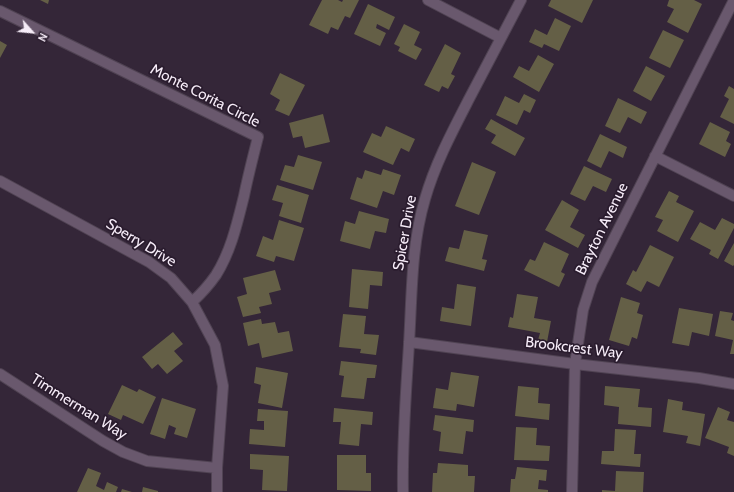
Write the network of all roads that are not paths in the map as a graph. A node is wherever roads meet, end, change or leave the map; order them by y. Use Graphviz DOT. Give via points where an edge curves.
graph roads {
  1 [pos="428,0"];
  2 [pos="521,0"];
  3 [pos="734,0"];
  4 [pos="0,11"];
  5 [pos="501,38"];
  6 [pos="655,156"];
  7 [pos="0,181"];
  8 [pos="734,196"];
  9 [pos="192,302"];
  10 [pos="409,342"];
  11 [pos="574,364"];
  12 [pos="0,374"];
  13 [pos="734,384"];
  14 [pos="217,468"];
  15 [pos="217,492"];
  16 [pos="403,492"];
  17 [pos="572,492"];
  1 -- 5 [label="street"];
  2 -- 5 [label="street, Spicer Drive"];
  3 -- 6 [label="street, Brayton Avenue"];
  4 -- 9 [label="street, Monte Corita Circle" via="258,137 230,247 216,275"];
  5 -- 10 [label="street, Spicer Drive" via="448,140 425,199 414,259"];
  6 -- 8 [label="street"];
  6 -- 11 [label="street, Brayton Avenue" via="592,282 583,310"];
  7 -- 9 [label="street, Sperry Drive" via="149,262 171,278"];
  9 -- 14 [label="street, Sperry Drive" via="214,345 224,386"];
  10 -- 11 [label="street, Brookcrest Way"];
  10 -- 16 [label="street, Spicer Drive" via="404,407"];
  11 -- 13 [label="street, Brookcrest Way"];
  11 -- 17 [label="street, Brayton Avenue"];
  12 -- 14 [label="street, Timmerman Way" via="123,452 146,461"];
  14 -- 15 [label="street, Sperry Drive"];
}
